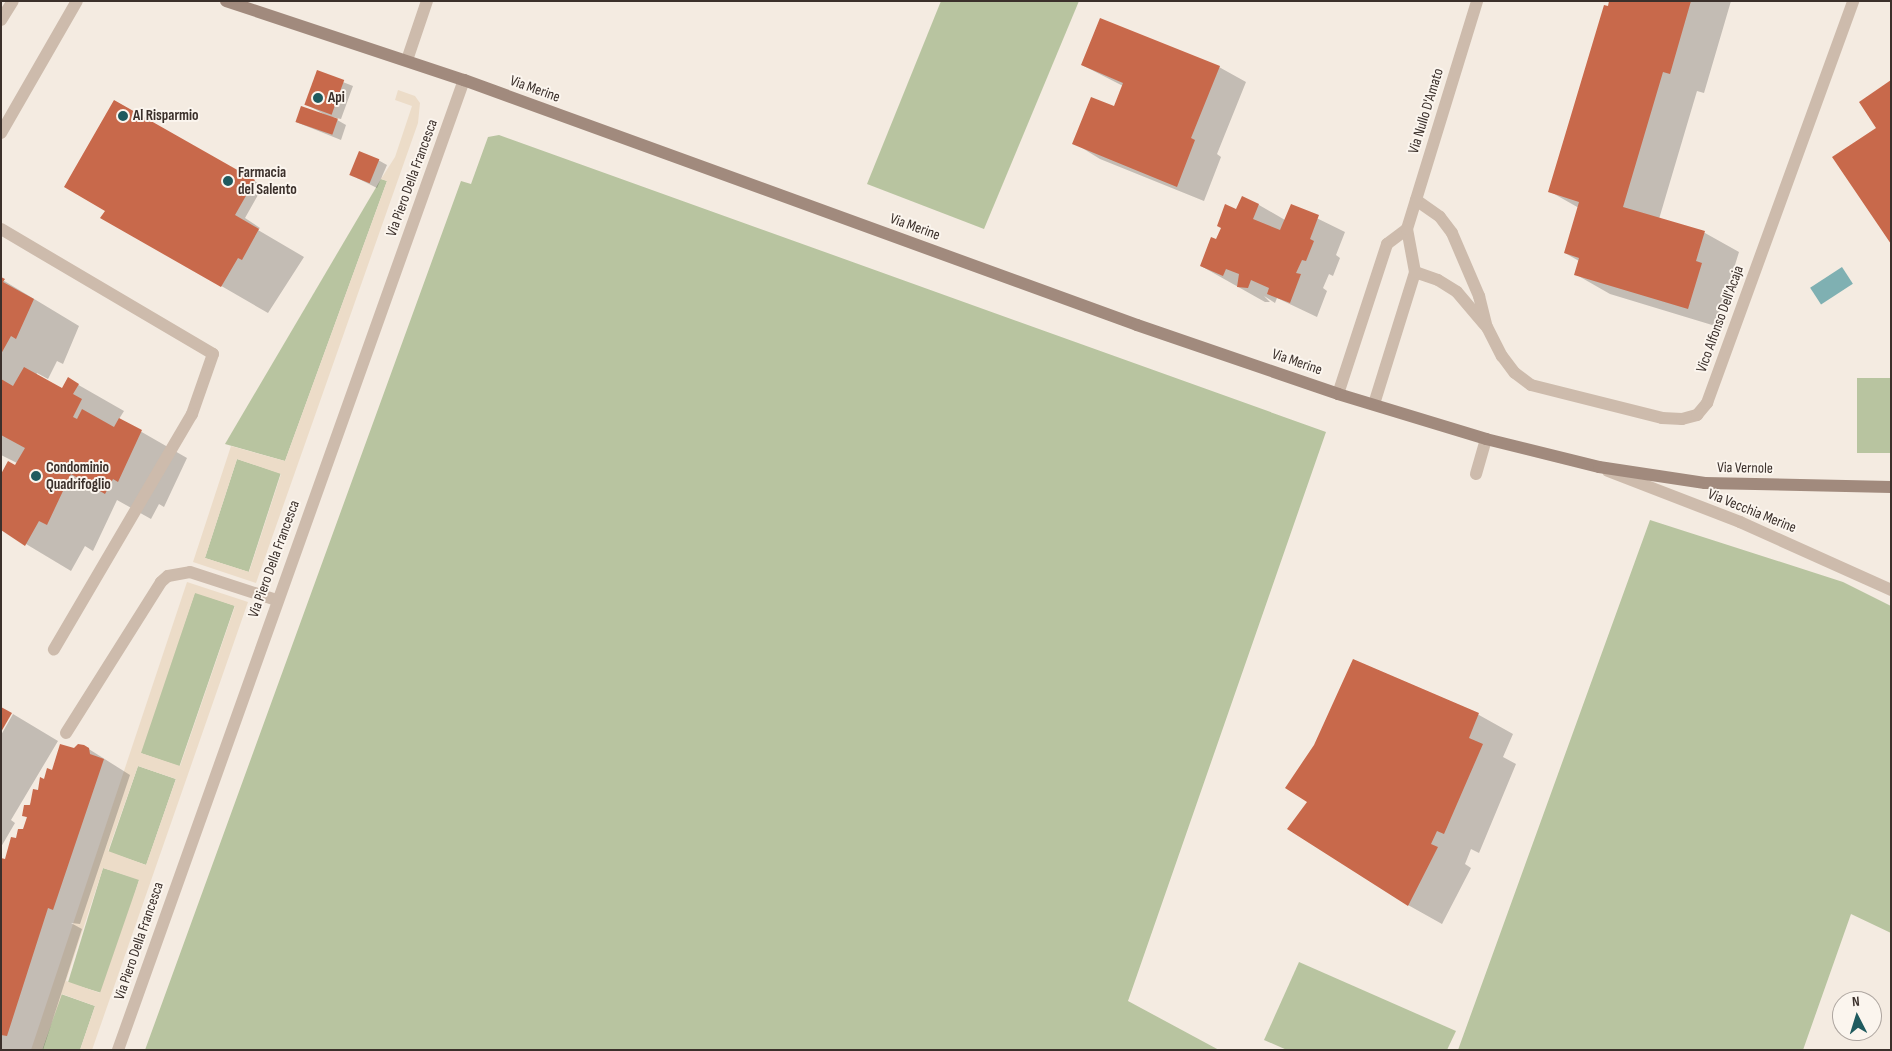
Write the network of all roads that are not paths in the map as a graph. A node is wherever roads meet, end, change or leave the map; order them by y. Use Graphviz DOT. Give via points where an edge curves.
graph roads {
  1 [pos="13,1"];
  2 [pos="77,1"];
  3 [pos="226,1"];
  4 [pos="427,1"];
  5 [pos="1477,1"];
  6 [pos="1853,1"];
  7 [pos="251,5"];
  8 [pos="1,20"];
  9 [pos="406,60"];
  10 [pos="464,80"];
  11 [pos="1,133"];
  12 [pos="1416,200"];
  13 [pos="1,229"];
  14 [pos="1407,229"];
  15 [pos="1415,272"];
  16 [pos="1487,327"];
  17 [pos="1338,394"];
  18 [pos="1374,404"];
  19 [pos="1486,439"];
  20 [pos="1599,467"];
  21 [pos="1476,474"];
  22 [pos="1891,487"];
  23 [pos="1891,590"];
  24 [pos="276,600"];
  25 [pos="54,649"];
  26 [pos="66,733"];
  27 [pos="118,1050"];
  1 -- 8 [label="street"];
  2 -- 11 [label="street"];
  3 -- 7 [label="main road, Via Merine"];
  4 -- 9 [label="street"];
  5 -- 12 [label="street, Via Nullo D'Amato"];
  6 -- 16 [label="street, Vico Alfonso Dell'Acaja" via="1707,403 1697,415 1682,419 1662,418 1531,385 1502,356"];
  7 -- 9 [label="main road, Via Merine"];
  9 -- 10 [label="main road, Via Merine"];
  10 -- 17 [label="main road, Via Merine" via="1137,325"];
  10 -- 24 [label="street, Via Piero Della Francesca"];
  12 -- 14 [label="street, Via Nullo D'Amato"];
  12 -- 16 [label="street, Vico Alfonso Dell'Acaja" via="1440,217 1452,233 1479,296"];
  13 -- 25 [label="street" via="213,354 192,414"];
  14 -- 15 [label="street, Via Nullo D'Amato"];
  14 -- 17 [label="street" via="1387,244"];
  15 -- 16 [label="street, Vico Alfonso Dell'Acaja" via="1438,280 1457,292"];
  15 -- 18 [label="street, Via Nullo D'Amato"];
  17 -- 18 [label="main road, Via Merine"];
  18 -- 19 [label="main road, Via Merine"];
  19 -- 20 [label="main road, Via Merine"];
  19 -- 21 [label="street"];
  20 -- 22 [label="main road, Via Vernole" via="1704,483"];
  20 -- 23 [label="street, Via Vecchia Merine" via="1740,522"];
  24 -- 26 [label="street" via="190,572 168,576 161,582"];
  24 -- 27 [label="street, Via Piero Della Francesca"];
}
